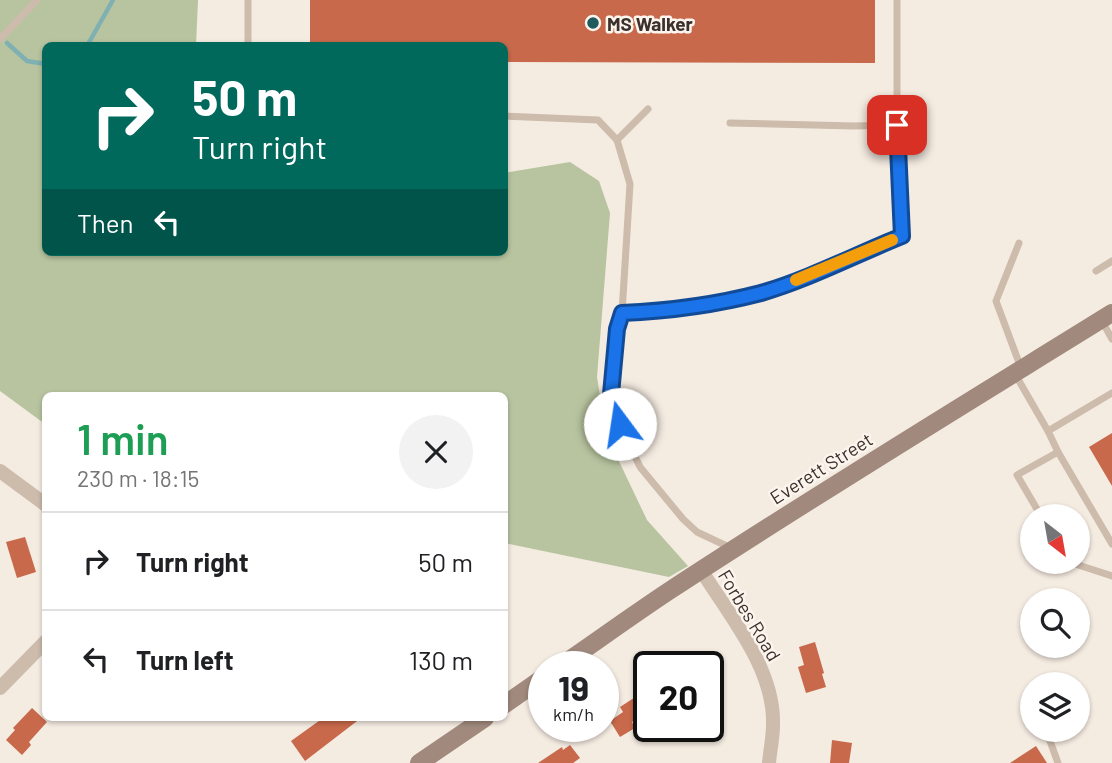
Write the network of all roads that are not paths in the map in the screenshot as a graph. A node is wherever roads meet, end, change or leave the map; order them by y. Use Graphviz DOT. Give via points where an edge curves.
graph roads {
  1 [pos="37,0"];
  2 [pos="248,0"];
  3 [pos="897,0"];
  4 [pos="0,39"];
  5 [pos="248,42"];
  6 [pos="648,109"];
  7 [pos="508,116"];
  8 [pos="730,123"];
  9 [pos="897,125"];
  10 [pos="617,140"];
  11 [pos="1019,243"];
  12 [pos="1112,261"];
  13 [pos="1096,271"];
  14 [pos="622,313"];
  15 [pos="1107,317"];
  16 [pos="1112,339"];
  17 [pos="1018,371"];
  18 [pos="1112,393"];
  19 [pos="1048,431"];
  20 [pos="1058,452"];
  21 [pos="0,471"];
  22 [pos="42,502"];
  23 [pos="1034,504"];
  24 [pos="1112,544"];
  25 [pos="733,550"];
  26 [pos="1090,569"];
  27 [pos="701,570"];
  28 [pos="1112,576"];
  29 [pos="42,645"];
  30 [pos="582,651"];
  31 [pos="0,688"];
  32 [pos="528,688"];
  33 [pos="508,702"];
  34 [pos="481,721"];
  35 [pos="1051,742"];
  36 [pos="419,763"];
  37 [pos="769,763"];
  38 [pos="1059,763"];
  1 -- 4 [label="lane"];
  2 -- 5 [label="lane"];
  3 -- 9 [label="lane"];
  6 -- 10 [label="lane"];
  7 -- 10 [label="lane" via="598,120"];
  8 -- 9 [label="lane"];
  9 -- 14 [label="lane" via="902,236 763,292 667,311"];
  10 -- 14 [label="lane" via="629,184"];
  11 -- 17 [label="lane" via="996,300"];
  12 -- 13 [label="lane"];
  14 -- 25 [label="lane" via="611,394 640,467 697,533"];
  15 -- 16 [label="lane"];
  15 -- 17 [label="street, Everett Street"];
  17 -- 19 [label="lane"];
  17 -- 25 [label="street, Everett Street"];
  18 -- 19 [label="lane"];
  19 -- 20 [label="lane"];
  20 -- 23 [label="lane" via="1017,475"];
  20 -- 24 [label="lane"];
  21 -- 22 [label="street"];
  25 -- 27 [label="street, Everett Street"];
  26 -- 28 [label="lane"];
  27 -- 30 [label="street, Everett Street"];
  27 -- 37 [label="street, Forbes Road" via="757,657 766,680 773,724"];
  29 -- 31 [label="street"];
  32 -- 33 [label="street"];
  34 -- 36 [label="street"];
  35 -- 38 [label="lane"];
}
